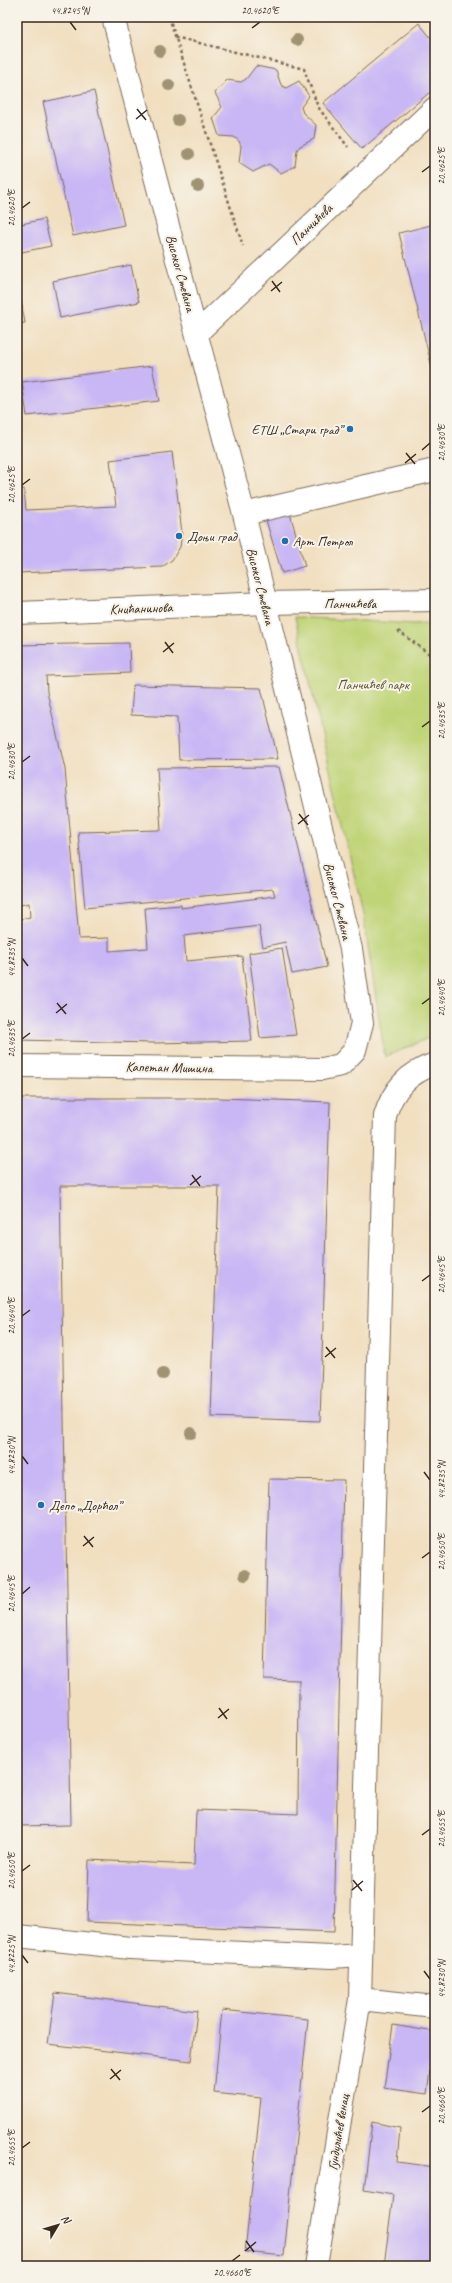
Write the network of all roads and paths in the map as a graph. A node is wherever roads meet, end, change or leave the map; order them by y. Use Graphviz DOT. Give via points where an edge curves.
graph roads {
  1 [pos="113,17"];
  2 [pos="169,17"];
  3 [pos="175,37"];
  4 [pos="432,113"];
  5 [pos="366,172"];
  6 [pos="253,279"];
  7 [pos="197,333"];
  8 [pos="435,470"];
  9 [pos="244,514"];
  10 [pos="435,600"];
  11 [pos="265,603"];
  12 [pos="17,613"];
  13 [pos="435,1064"];
  14 [pos="17,1066"];
  15 [pos="322,1069"];
  16 [pos="17,1936"];
  17 [pos="360,1955"];
  18 [pos="360,1999"];
  19 [pos="435,2007"];
  20 [pos="316,2266"];
  1 -- 7 [label="street, Високог Стевана"];
  2 -- 3 [label="path"];
  3 -- 5 [label="path" via="304,69 318,107"];
  3 -- 6 [label="path"];
  4 -- 5 [label="street, Панчићева"];
  5 -- 6 [label="street, Панчићева"];
  6 -- 7 [label="street, Панчићева"];
  7 -- 9 [label="street, Високог Стевана"];
  8 -- 9 [label="street"];
  9 -- 11 [label="street, Високог Стевана"];
  10 -- 11 [label="street, Панчићева"];
  11 -- 12 [label="street, Книћанинова"];
  11 -- 15 [label="street, Високог Стевана" via="351,949 362,1023 355,1050 341,1066"];
  13 -- 17 [label="street, Гундулићев венац" via="418,1071 397,1088 390,1100 386,1116"];
  14 -- 15 [label="street, Капетан Мишина"];
  16 -- 17 [label="street" via="130,1948 331,1957"];
  17 -- 18 [label="street, Гундулићев венац"];
  18 -- 19 [label="street"];
  18 -- 20 [label="street, Гундулићев венац"];
}
